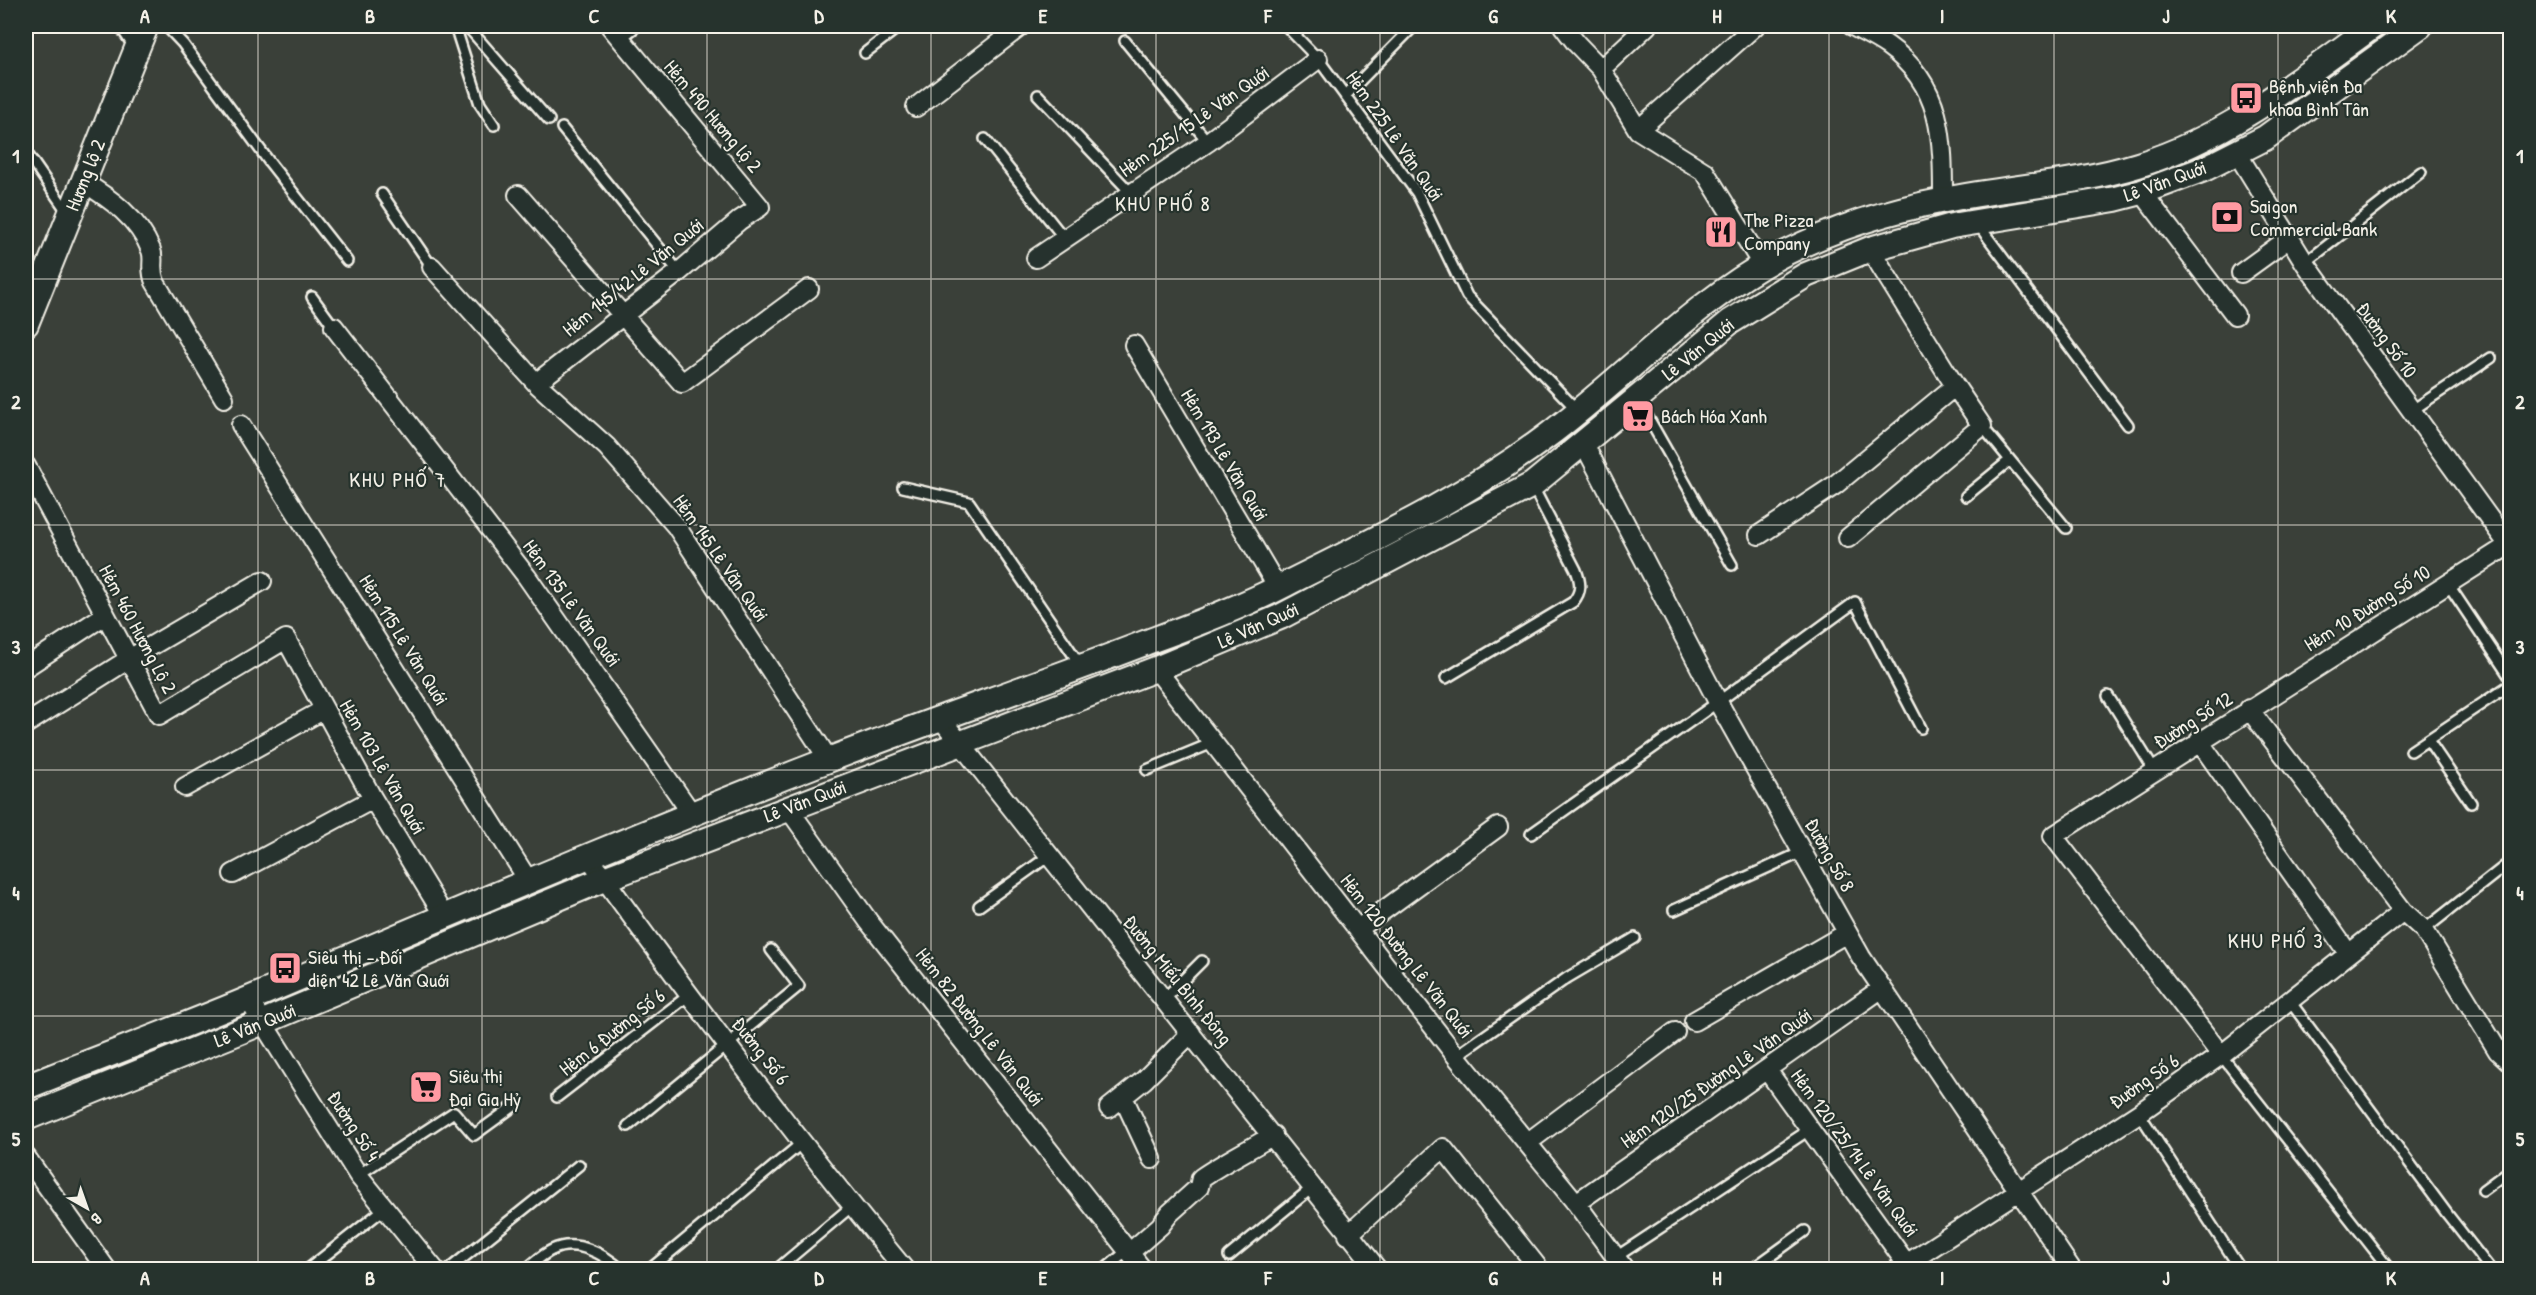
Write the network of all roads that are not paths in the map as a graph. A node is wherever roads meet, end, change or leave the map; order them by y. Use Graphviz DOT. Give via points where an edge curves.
graph roads {
  1 [pos="120,26"];
  2 [pos="146,26"];
  3 [pos="166,26"];
  4 [pos="455,26"];
  5 [pos="467,26"];
  6 [pos="638,26"];
  7 [pos="900,26"];
  8 [pos="1021,26"];
  9 [pos="1286,26"];
  10 [pos="1414,26"];
  11 [pos="1563,26"];
  12 [pos="1647,26"];
  13 [pos="1755,26"];
  14 [pos="1852,26"];
  15 [pos="2420,26"];
  16 [pos="2365,28"];
  17 [pos="615,32"];
  18 [pos="1125,41"];
  19 [pos="135,49"];
  20 [pos="866,53"];
  21 [pos="1318,59"];
  22 [pos="1601,69"];
  23 [pos="1038,94"];
  24 [pos="1345,96"];
  25 [pos="916,107"];
  26 [pos="549,120"];
  27 [pos="494,125"];
  28 [pos="2223,127"];
  29 [pos="562,128"];
  30 [pos="1638,130"];
  31 [pos="984,139"];
  32 [pos="1208,142"];
  33 [pos="26,152"];
  34 [pos="2237,153"];
  35 [pos="2421,172"];
  36 [pos="82,182"];
  37 [pos="2142,192"];
  38 [pos="1131,193"];
  39 [pos="382,194"];
  40 [pos="518,195"];
  41 [pos="1943,200"];
  42 [pos="760,207"];
  43 [pos="69,215"];
  44 [pos="1976,221"];
  45 [pos="1064,238"];
  46 [pos="2288,239"];
  47 [pos="1870,249"];
  48 [pos="1036,258"];
  49 [pos="346,261"];
  50 [pos="2305,263"];
  51 [pos="1763,266"];
  52 [pos="432,267"];
  53 [pos="679,272"];
  54 [pos="2241,273"];
  55 [pos="809,289"];
  56 [pos="312,297"];
  57 [pos="623,315"];
  58 [pos="2235,315"];
  59 [pos="26,324"];
  60 [pos="334,327"];
  61 [pos="1134,345"];
  62 [pos="2491,357"];
  63 [pos="536,383"];
  64 [pos="1955,386"];
  65 [pos="224,398"];
  66 [pos="1637,398"];
  67 [pos="2411,411"];
  68 [pos="1578,412"];
  69 [pos="241,425"];
  70 [pos="2128,425"];
  71 [pos="1982,426"];
  72 [pos="1583,442"];
  73 [pos="2010,460"];
  74 [pos="26,466"];
  75 [pos="1532,485"];
  76 [pos="903,487"];
  77 [pos="1966,496"];
  78 [pos="2066,528"];
  79 [pos="1759,535"];
  80 [pos="1848,538"];
  81 [pos="2510,546"];
  82 [pos="1732,566"];
  83 [pos="262,581"];
  84 [pos="2448,584"];
  85 [pos="1278,588"];
  86 [pos="105,615"];
  87 [pos="286,639"];
  88 [pos="129,659"];
  89 [pos="26,667"];
  90 [pos="1082,668"];
  91 [pos="1156,669"];
  92 [pos="2511,677"];
  93 [pos="1446,678"];
  94 [pos="2511,685"];
  95 [pos="2108,696"];
  96 [pos="1718,702"];
  97 [pos="2248,709"];
  98 [pos="323,710"];
  99 [pos="941,719"];
  100 [pos="26,724"];
  101 [pos="1921,728"];
  102 [pos="2428,740"];
  103 [pos="2199,741"];
  104 [pos="1215,742"];
  105 [pos="959,743"];
  106 [pos="2411,751"];
  107 [pos="829,760"];
  108 [pos="1147,770"];
  109 [pos="2154,770"];
  110 [pos="185,787"];
  111 [pos="373,800"];
  112 [pos="2471,803"];
  113 [pos="788,808"];
  114 [pos="692,814"];
  115 [pos="1498,827"];
  116 [pos="1531,834"];
  117 [pos="1802,852"];
  118 [pos="1050,855"];
  119 [pos="588,856"];
  120 [pos="2511,862"];
  121 [pos="233,874"];
  122 [pos="604,879"];
  123 [pos="528,880"];
  124 [pos="980,906"];
  125 [pos="1674,910"];
  126 [pos="2403,911"];
  127 [pos="444,916"];
  128 [pos="1358,928"];
  129 [pos="2424,930"];
  130 [pos="1847,933"];
  131 [pos="1635,938"];
  132 [pos="771,950"];
  133 [pos="2348,953"];
  134 [pos="1202,961"];
  135 [pos="1881,989"];
  136 [pos="689,995"];
  137 [pos="248,999"];
  138 [pos="1164,999"];
  139 [pos="2289,1000"];
  140 [pos="1694,1021"];
  141 [pos="261,1023"];
  142 [pos="1676,1032"];
  143 [pos="1191,1033"];
  144 [pos="729,1045"];
  145 [pos="2221,1055"];
  146 [pos="1456,1056"];
  147 [pos="2511,1062"];
  148 [pos="1767,1070"];
  149 [pos="26,1087"];
  150 [pos="557,1097"];
  151 [pos="514,1106"];
  152 [pos="2139,1113"];
  153 [pos="26,1118"];
  154 [pos="628,1126"];
  155 [pos="1809,1130"];
  156 [pos="1273,1135"];
  157 [pos="803,1142"];
  158 [pos="1527,1143"];
  159 [pos="26,1157"];
  160 [pos="1152,1159"];
  161 [pos="579,1165"];
  162 [pos="2511,1170"];
  163 [pos="358,1175"];
  164 [pos="1313,1187"];
  165 [pos="2483,1190"];
  166 [pos="2020,1192"];
  167 [pos="1576,1203"];
  168 [pos="852,1206"];
  169 [pos="384,1209"];
  170 [pos="1805,1231"];
  171 [pos="1348,1234"];
  172 [pos="1128,1252"];
  173 [pos="1229,1256"];
  174 [pos="1619,1265"];
  175 [pos="2239,1266"];
  176 [pos="1905,1267"];
  177 [pos="107,1269"];
  178 [pos="307,1269"];
  179 [pos="435,1269"];
  180 [pos="448,1269"];
  181 [pos="525,1269"];
  182 [pos="622,1269"];
  183 [pos="649,1269"];
  184 [pos="776,1269"];
  185 [pos="905,1269"];
  186 [pos="1104,1269"];
  187 [pos="1143,1269"];
  188 [pos="1378,1269"];
  189 [pos="1540,1269"];
  190 [pos="1751,1269"];
  191 [pos="2072,1269"];
  192 [pos="2227,1269"];
  193 [pos="2390,1269"];
  194 [pos="2492,1269"];
  1 -- 19 [label="lane"];
  2 -- 19 [label="main road, Hương lộ 2"];
  3 -- 49 [label="lane"];
  4 -- 27 [label="lane" via="480,104"];
  5 -- 26 [label="lane"];
  6 -- 17 [label="lane"];
  7 -- 20 [label="lane"];
  8 -- 25 [label="street"];
  9 -- 21 [label="lane, Hẻm 225 Lê Văn Quới"];
  10 -- 24 [label="lane"];
  11 -- 22 [label="street"];
  12 -- 22 [label="street"];
  13 -- 30 [label="street"];
  14 -- 41 [label="street" via="1888,45 1908,63 1935,105 1941,127"];
  15 -- 34 [label="main road, Lê Văn Quới" via="2265,138"];
  16 -- 28 [label="main road, Lê Văn Quới" via="2262,105"];
  17 -- 42 [label="street, Hẻm 490 Hương lộ 2"];
  18 -- 32 [label="lane"];
  19 -- 36 [label="main road, Hương lộ 2"];
  21 -- 24 [label="lane, Hẻm 225 Lê Văn Quới"];
  21 -- 32 [label="street, Hẻm 225/15 Lê Văn Quới"];
  22 -- 30 [label="street"];
  23 -- 38 [label="lane"];
  24 -- 68 [label="lane, Hẻm 225 Lê Văn Quới" via="1417,193 1467,296"];
  28 -- 34 [label="main road"];
  28 -- 41 [label="main road, Lê Văn Quới" via="2142,164"];
  29 -- 53 [label="lane"];
  30 -- 51 [label="street" via="1705,172"];
  31 -- 45 [label="lane"];
  32 -- 38 [label="street, Hẻm 225/15 Lê Văn Quới"];
  33 -- 43 [label="lane"];
  34 -- 37 [label="main road, Lê Văn Quới"];
  34 -- 46 [label="street, Đường Số 10"];
  35 -- 50 [label="lane"];
  36 -- 43 [label="main road, Hương lộ 2"];
  36 -- 65 [label="street" via="116,203 142,234 153,253 151,272 155,282"];
  37 -- 44 [label="main road, Lê Văn Quới"];
  37 -- 58 [label="street"];
  38 -- 45 [label="street, Hẻm 225/15 Lê Văn Quới"];
  39 -- 52 [label="lane"];
  40 -- 57 [label="street"];
  41 -- 51 [label="main road, Lê Văn Quới" via="1817,239"];
  42 -- 53 [label="street, Hẻm 145/42 Lê Văn Quới"];
  43 -- 59 [label="main road, Hương lộ 2"];
  44 -- 47 [label="main road, Lê Văn Quới"];
  44 -- 70 [label="lane"];
  45 -- 48 [label="street, Hẻm 225/15 Lê Văn Quới"];
  46 -- 50 [label="street, Đường Số 10"];
  46 -- 54 [label="street"];
  47 -- 64 [label="street"];
  47 -- 66 [label="main road, Lê Văn Quới" via="1806,275 1754,305"];
  50 -- 67 [label="street, Đường Số 10"];
  51 -- 68 [label="main road, Lê Văn Quới" via="1683,324"];
  52 -- 63 [label="street, Hẻm 145 Lê Văn Quới"];
  53 -- 57 [label="street, Hẻm 145/42 Lê Văn Quới"];
  55 -- 57 [label="street" via="682,383"];
  56 -- 60 [label="lane"];
  57 -- 63 [label="street, Hẻm 145/42 Lê Văn Quới"];
  60 -- 114 [label="street, Hẻm 135 Lê Văn Quới" via="527,577"];
  61 -- 85 [label="street, Hẻm 193 Lê Văn Quới"];
  62 -- 67 [label="lane"];
  63 -- 107 [label="street, Hẻm 145 Lê Văn Quới" via="608,447 676,526"];
  64 -- 71 [label="street"];
  64 -- 79 [label="street" via="1835,485"];
  66 -- 72 [label="main road, Lê Văn Quới"];
  66 -- 82 [label="lane"];
  67 -- 81 [label="street, Đường Số 10"];
  68 -- 85 [label="main road, Lê Văn Quới" via="1455,497"];
  69 -- 123 [label="street, Hẻm 115 Lê Văn Quới"];
  71 -- 73 [label="lane"];
  71 -- 80 [label="street"];
  72 -- 75 [label="main road, Lê Văn Quới"];
  72 -- 96 [label="street, Đường Số 8"];
  73 -- 77 [label="lane"];
  73 -- 78 [label="lane"];
  74 -- 86 [label="street, Hẻm 460 Hương Lộ 2"];
  75 -- 91 [label="main road, Lê Văn Quới" via="1280,617"];
  75 -- 93 [label="lane" via="1576,570 1580,582 1578,596"];
  76 -- 90 [label="lane" via="969,502"];
  81 -- 84 [label="street, Hẻm 10 Đường Số 10"];
  83 -- 88 [label="street"];
  84 -- 92 [label="lane"];
  84 -- 97 [label="street, Hẻm 10 Đường Số 10"];
  85 -- 90 [label="main road, Lê Văn Quới"];
  86 -- 88 [label="street, Hẻm 460 Hương Lộ 2"];
  86 -- 89 [label="street"];
  87 -- 88 [label="street, Hẻm 460 Hương Lộ 2" via="159,715"];
  87 -- 98 [label="street, Hẻm 103 Lê Văn Quới"];
  88 -- 100 [label="street"];
  90 -- 99 [label="main road, Lê Văn Quới"];
  91 -- 104 [label="street, Hẻm 120 Đường Lê Văn Quới"];
  91 -- 105 [label="main road, Lê Văn Quới"];
  94 -- 102 [label="lane"];
  95 -- 109 [label="lane"];
  96 -- 101 [label="lane" via="1856,602"];
  96 -- 116 [label="lane"];
  96 -- 117 [label="street, Đường Số 8"];
  97 -- 103 [label="street, Đường Số 12"];
  97 -- 126 [label="street, Đường Số 12"];
  98 -- 110 [label="street"];
  98 -- 111 [label="street, Hẻm 103 Lê Văn Quới"];
  99 -- 105 [label="street, Đường Miếu Bình Đông"];
  99 -- 107 [label="main road, Lê Văn Quới"];
  102 -- 106 [label="lane"];
  102 -- 112 [label="lane"];
  103 -- 109 [label="street, Đường Số 12"];
  103 -- 133 [label="street"];
  104 -- 108 [label="lane"];
  104 -- 128 [label="street, Hẻm 120 Đường Lê Văn Quới"];
  105 -- 113 [label="main road, Lê Văn Quới"];
  105 -- 118 [label="street, Đường Miếu Bình Đông"];
  107 -- 114 [label="main road, Lê Văn Quới"];
  109 -- 145 [label="street, Đường Số 12" via="2053,836"];
  111 -- 121 [label="street"];
  111 -- 127 [label="street, Hẻm 103 Lê Văn Quới"];
  113 -- 122 [label="main road, Lê Văn Quới"];
  113 -- 172 [label="street, Hẻm 82 Đường Lê Văn Quới" via="869,922"];
  114 -- 119 [label="main road, Lê Văn Quới"];
  115 -- 128 [label="street"];
  117 -- 125 [label="lane"];
  117 -- 130 [label="street, Đường Số 8"];
  118 -- 124 [label="lane"];
  118 -- 138 [label="street, Đường Miếu Bình Đông"];
  119 -- 122 [label="street, Đường Số 6"];
  119 -- 123 [label="main road, Lê Văn Quới"];
  120 -- 129 [label="lane"];
  122 -- 136 [label="street, Đường Số 6"];
  122 -- 141 [label="main road, Lê Văn Quới"];
  123 -- 127 [label="main road, Lê Văn Quới"];
  126 -- 129 [label="street, Đường Số 12"];
  126 -- 133 [label="street, Đường Số 6"];
  127 -- 137 [label="main road, Lê Văn Quới"];
  128 -- 146 [label="street, Hẻm 120 Đường Lê Văn Quới"];
  129 -- 147 [label="street, Đường Số 12" via="2498,1051"];
  130 -- 135 [label="street, Đường Số 8"];
  130 -- 140 [label="street"];
  131 -- 146 [label="lane" via="1567,978"];
  132 -- 144 [label="lane" via="799,986"];
  133 -- 139 [label="street, Đường Số 6"];
  134 -- 138 [label="lane"];
  135 -- 148 [label="street, Hẻm 120/25 Đường Lê Văn Quới"];
  135 -- 166 [label="street, Đường Số 8"];
  136 -- 144 [label="street, Đường Số 6"];
  136 -- 150 [label="lane, Hẻm 6 Đường Số 6"];
  137 -- 141 [label="street, Đường Số 4"];
  137 -- 149 [label="main road, Lê Văn Quới"];
  138 -- 143 [label="street, Đường Miếu Bình Đông"];
  139 -- 145 [label="street, Đường Số 6"];
  139 -- 194 [label="lane"];
  141 -- 153 [label="main road, Lê Văn Quới"];
  141 -- 163 [label="street, Đường Số 4"];
  142 -- 158 [label="street"];
  143 -- 156 [label="street, Đường Miếu Bình Đông"];
  143 -- 160 [label="street" via="1116,1103"];
  144 -- 154 [label="lane"];
  144 -- 157 [label="street, Đường Số 6"];
  145 -- 152 [label="street, Đường Số 6"];
  145 -- 193 [label="lane"];
  146 -- 158 [label="street, Hẻm 120 Đường Lê Văn Quới"];
  148 -- 155 [label="street, Hẻm 120/25/14 Lê Văn Quới"];
  148 -- 167 [label="street, Hẻm 120/25 Đường Lê Văn Quới"];
  151 -- 163 [label="lane" via="474,1135 454,1112"];
  152 -- 166 [label="street, Đường Số 6"];
  152 -- 175 [label="lane"];
  155 -- 174 [label="lane"];
  155 -- 176 [label="street, Hẻm 120/25/14 Lê Văn Quới"];
  156 -- 164 [label="street, Đường Miếu Bình Đông"];
  156 -- 172 [label="street" via="1201,1178 1199,1187 1161,1226"];
  157 -- 168 [label="street, Đường Số 6"];
  157 -- 183 [label="lane"];
  158 -- 167 [label="street, Hẻm 120 Đường Lê Văn Quới"];
  159 -- 177 [label="street"];
  161 -- 180 [label="lane"];
  162 -- 165 [label="lane"];
  163 -- 169 [label="street, Đường Số 4"];
  164 -- 171 [label="street, Đường Miếu Bình Đông"];
  164 -- 173 [label="lane"];
  166 -- 176 [label="street, Đường Số 6"];
  166 -- 191 [label="street, Đường Số 8"];
  167 -- 174 [label="street, Hẻm 120 Đường Lê Văn Quới"];
  168 -- 184 [label="lane"];
  168 -- 185 [label="street, Đường Số 6"];
  169 -- 178 [label="lane"];
  169 -- 179 [label="street, Đường Số 4"];
  170 -- 190 [label="lane"];
  171 -- 188 [label="street, Đường Miếu Bình Đông"];
  171 -- 189 [label="street" via="1443,1148"];
  172 -- 186 [label="lane"];
  172 -- 187 [label="street, Hẻm 82 Đường Lê Văn Quới"];
  175 -- 192 [label="lane"];
  181 -- 182 [label="lane" via="552,1250 568,1246 592,1250"];
}
